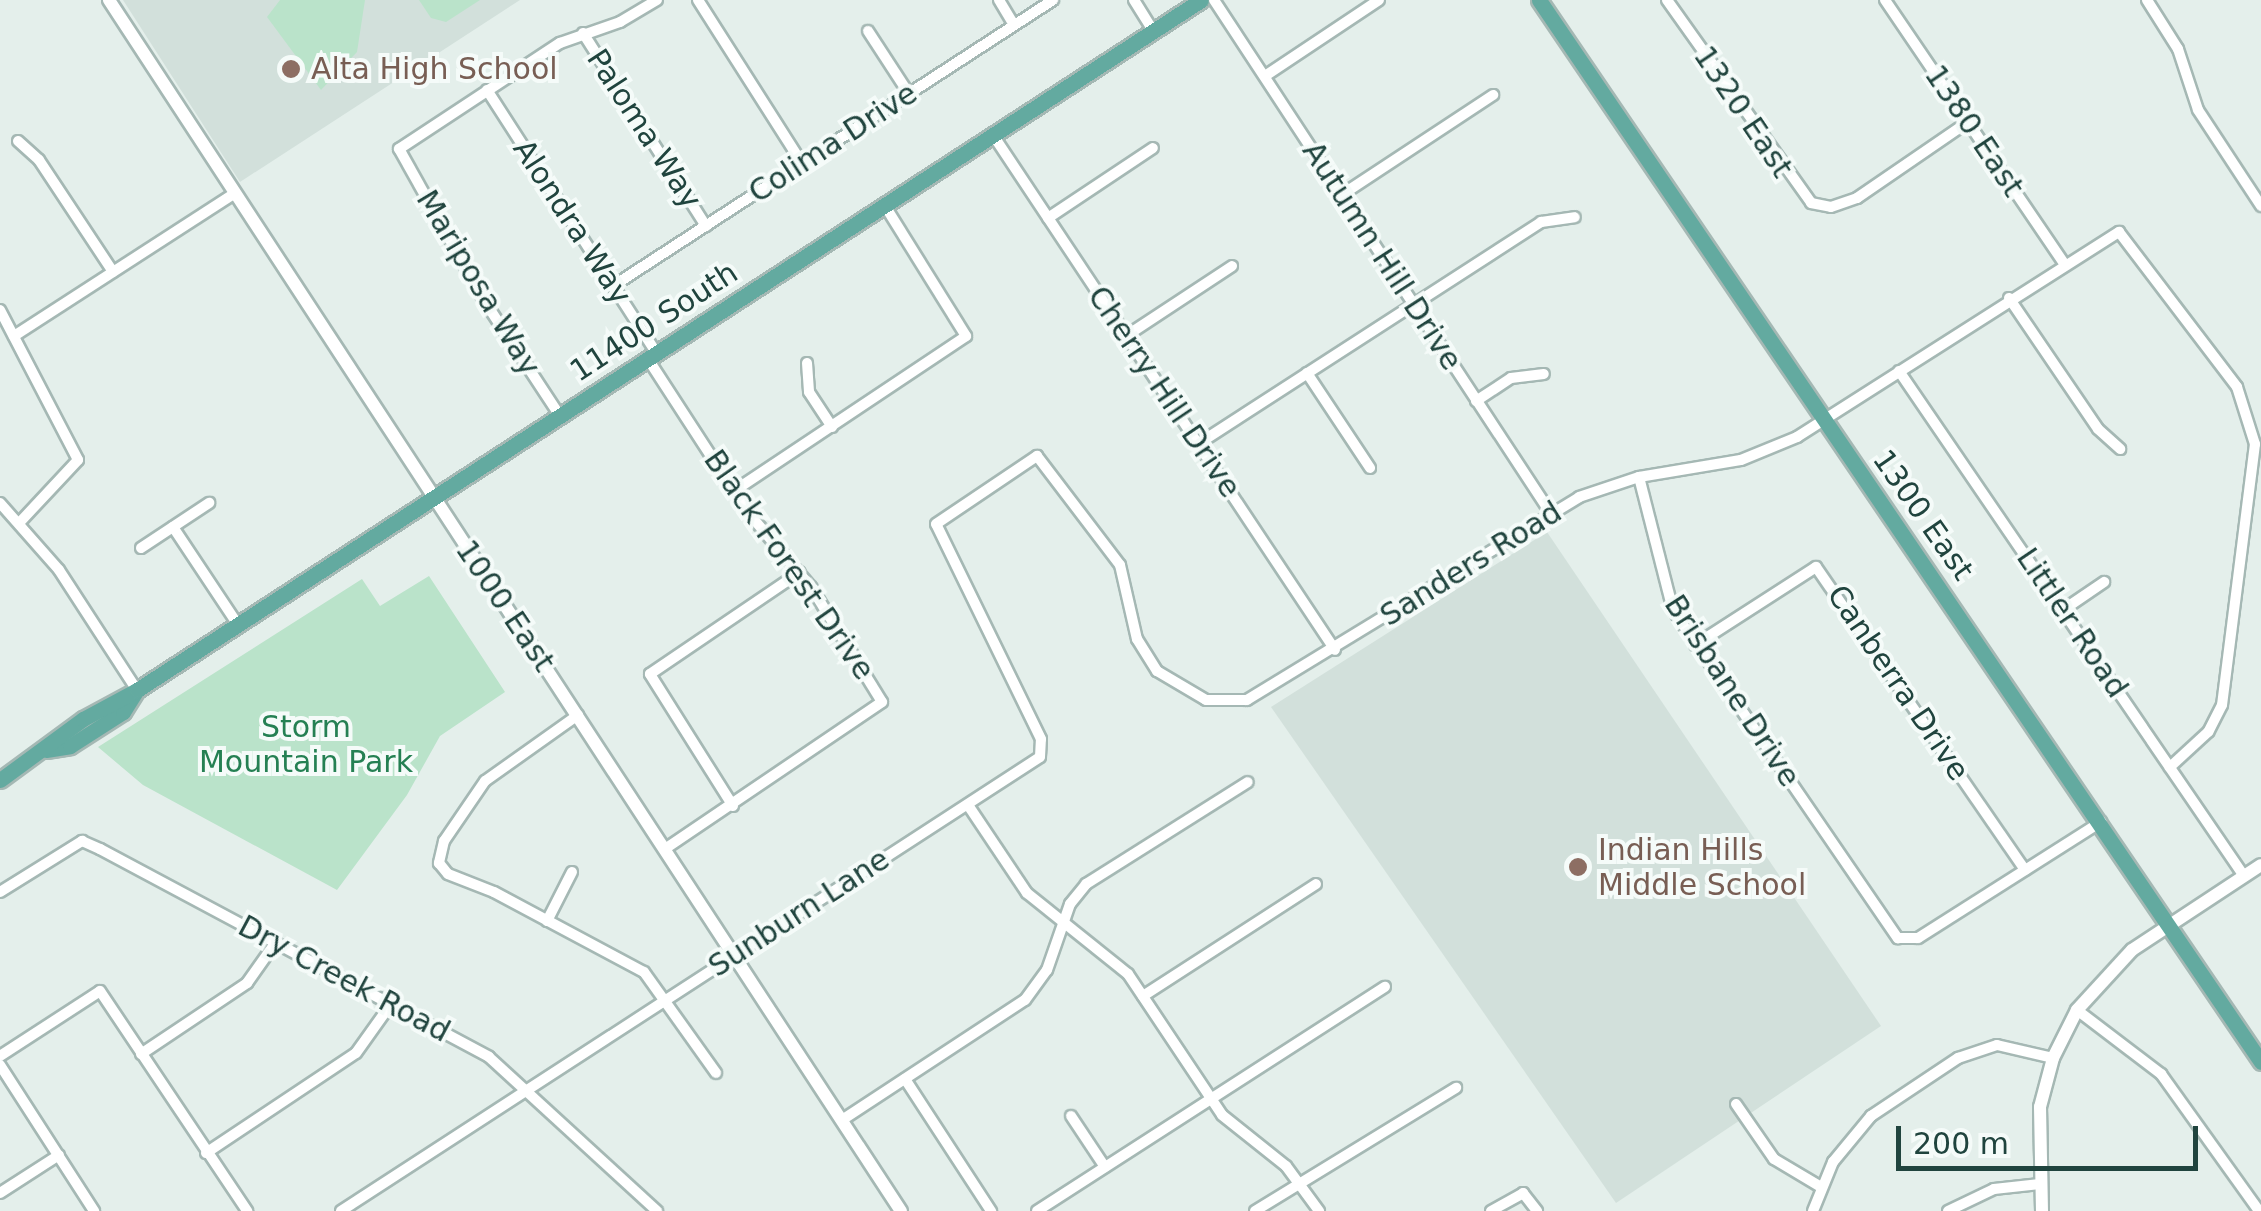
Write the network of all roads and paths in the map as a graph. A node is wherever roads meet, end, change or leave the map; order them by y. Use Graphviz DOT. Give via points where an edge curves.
graph roads {
  1 [pos="109,0"];
  2 [pos="658,0"];
  3 [pos="698,0"];
  4 [pos="998,0"];
  5 [pos="1053,0"];
  6 [pos="1134,0"];
  7 [pos="1201,0"];
  8 [pos="1214,0"];
  9 [pos="1379,0"];
  10 [pos="1539,0"];
  11 [pos="1667,0"];
  12 [pos="1885,0"];
  13 [pos="2147,0"];
  14 [pos="1014,25"];
  15 [pos="868,31"];
  16 [pos="1154,31"];
  17 [pos="582,32"];
  18 [pos="1266,76"];
  19 [pos="487,90"];
  20 [pos="908,94"];
  21 [pos="1493,95"];
  22 [pos="1968,122"];
  23 [pos="993,135"];
  24 [pos="18,141"];
  25 [pos="1153,148"];
  26 [pos="802,163"];
  27 [pos="235,193"];
  28 [pos="1344,194"];
  29 [pos="885,206"];
  30 [pos="2261,206"];
  31 [pos="1575,217"];
  32 [pos="1048,218"];
  33 [pos="706,226"];
  34 [pos="2064,262"];
  35 [pos="1232,266"];
  36 [pos="113,272"];
  37 [pos="614,286"];
  38 [pos="2008,298"];
  39 [pos="1412,305"];
  40 [pos="0,310"];
  41 [pos="14,336"];
  42 [pos="1126,336"];
  43 [pos="652,356"];
  44 [pos="807,362"];
  45 [pos="1899,371"];
  46 [pos="1307,374"];
  47 [pos="1544,374"];
  48 [pos="1476,400"];
  49 [pos="560,416"];
  50 [pos="1824,421"];
  51 [pos="832,428"];
  52 [pos="1198,444"];
  53 [pos="2120,449"];
  54 [pos="1370,468"];
  55 [pos="1640,477"];
  56 [pos="734,491"];
  57 [pos="434,498"];
  58 [pos="0,503"];
  59 [pos="210,503"];
  60 [pos="1550,512"];
  61 [pos="20,522"];
  62 [pos="936,524"];
  63 [pos="173,526"];
  64 [pos="140,548"];
  65 [pos="800,572"];
  66 [pos="2104,582"];
  67 [pos="2063,610"];
  68 [pos="238,625"];
  69 [pos="1696,644"];
  70 [pos="1335,650"];
  71 [pos="138,690"];
  72 [pos="578,715"];
  73 [pos="2170,766"];
  74 [pos="0,780"];
  75 [pos="1248,782"];
  76 [pos="968,805"];
  77 [pos="733,806"];
  78 [pos="2101,822"];
  79 [pos="665,849"];
  80 [pos="2261,866"];
  81 [pos="2025,870"];
  82 [pos="572,872"];
  83 [pos="2244,876"];
  84 [pos="1316,884"];
  85 [pos="0,892"];
  86 [pos="547,920"];
  87 [pos="1063,922"];
  88 [pos="2171,924"];
  89 [pos="276,942"];
  90 [pos="733,955"];
  91 [pos="1385,987"];
  92 [pos="1143,996"];
  93 [pos="667,998"];
  94 [pos="391,1004"];
  95 [pos="2076,1010"];
  96 [pos="141,1054"];
  97 [pos="0,1056"];
  98 [pos="2053,1058"];
  99 [pos="2261,1062"];
  100 [pos="0,1065"];
  101 [pos="716,1073"];
  102 [pos="905,1079"];
  103 [pos="1456,1088"];
  104 [pos="527,1089"];
  105 [pos="1211,1098"];
  106 [pos="1736,1104"];
  107 [pos="1071,1116"];
  108 [pos="842,1120"];
  109 [pos="206,1153"];
  110 [pos="58,1155"];
  111 [pos="1105,1167"];
  112 [pos="1302,1184"];
  113 [pos="2040,1184"];
  114 [pos="1821,1188"];
  115 [pos="0,1194"];
  116 [pos="94,1211"];
  117 [pos="247,1211"];
  118 [pos="341,1211"];
  119 [pos="657,1211"];
  120 [pos="901,1211"];
  121 [pos="991,1211"];
  122 [pos="1037,1211"];
  123 [pos="1255,1211"];
  124 [pos="1319,1211"];
  125 [pos="1492,1211"];
  126 [pos="1537,1211"];
  127 [pos="1813,1211"];
  128 [pos="1948,1211"];
  129 [pos="2042,1211"];
  130 [pos="2259,1211"];
  1 -- 27 [label="street, 1000 East"];
  2 -- 17 [label="street" via="620,22"];
  3 -- 26 [label="street"];
  4 -- 14 [label="street"];
  5 -- 14 [label="street, Colima Drive"];
  6 -- 16 [label="street"];
  7 -- 16 [label="main road, 11400 South"];
  8 -- 18 [label="street, Autumn Hill Drive"];
  9 -- 18 [label="street"];
  10 -- 50 [label="main road, 1300 East"];
  11 -- 22 [label="street, 1320 East" via="1795,189 1831,207 1857,198"];
  12 -- 22 [label="street, 1380 East"];
  13 -- 30 [label="street" via="2178,49 2198,110"];
  14 -- 20 [label="street, Colima Drive"];
  15 -- 20 [label="street"];
  16 -- 23 [label="main road, 11400 South"];
  17 -- 19 [label="street"];
  17 -- 33 [label="street, Paloma Way"];
  18 -- 28 [label="street, Autumn Hill Drive"];
  19 -- 37 [label="street, Alondra Way"];
  19 -- 49 [label="street, Mariposa Way" via="399,149 483,300"];
  20 -- 26 [label="street, Colima Drive"];
  21 -- 28 [label="street"];
  22 -- 34 [label="street, 1380 East"];
  23 -- 29 [label="main road, 11400 South"];
  23 -- 32 [label="street, Cherry Hill Drive"];
  24 -- 36 [label="street" via="39,160"];
  25 -- 32 [label="street"];
  26 -- 33 [label="street, Colima Drive"];
  27 -- 36 [label="street"];
  27 -- 57 [label="street, 1000 East"];
  28 -- 39 [label="street, Autumn Hill Drive"];
  29 -- 43 [label="main road, 11400 South"];
  29 -- 51 [label="street" via="966,336"];
  31 -- 39 [label="street" via="1542,222"];
  32 -- 42 [label="street, Cherry Hill Drive"];
  33 -- 37 [label="street, Colima Drive"];
  34 -- 38 [label="street, Sanders Road"];
  34 -- 73 [label="street, Sanders Road" via="2119,232 2237,387 2256,444 2222,705 2197,745"];
  35 -- 42 [label="street"];
  36 -- 41 [label="street"];
  37 -- 43 [label="street, Alondra Way"];
  38 -- 45 [label="street, Sanders Road"];
  38 -- 53 [label="street" via="2098,429"];
  39 -- 46 [label="street"];
  39 -- 48 [label="street, Autumn Hill Drive"];
  40 -- 41 [label="street"];
  41 -- 61 [label="street" via="78,460"];
  42 -- 52 [label="street, Cherry Hill Drive"];
  43 -- 49 [label="main road, 11400 South"];
  43 -- 56 [label="street, Black Forest Drive"];
  44 -- 51 [label="street" via="810,392"];
  45 -- 50 [label="street, Sanders Road"];
  45 -- 67 [label="street, Littler Road"];
  46 -- 52 [label="street"];
  46 -- 54 [label="street"];
  47 -- 48 [label="street" via="1511,378"];
  48 -- 60 [label="street, Autumn Hill Drive"];
  49 -- 57 [label="main road, 11400 South"];
  50 -- 55 [label="street, Sanders Road" via="1742,460"];
  50 -- 78 [label="main road, 1300 East"];
  51 -- 56 [label="street"];
  52 -- 70 [label="street, Cherry Hill Drive"];
  55 -- 60 [label="street, Sanders Road"];
  55 -- 69 [label="street, Brisbane Drive" via="1664,588"];
  56 -- 65 [label="street, Black Forest Drive"];
  57 -- 68 [label="main road, 11400 South"];
  57 -- 72 [label="street, 1000 East"];
  58 -- 61 [label="street"];
  59 -- 63 [label="street"];
  60 -- 70 [label="street, Sanders Road"];
  61 -- 71 [label="street"];
  62 -- 70 [label="street, Sanders Road" via="1036,456 1120,565 1137,640 1170,684 1206,700 1247,700"];
  62 -- 76 [label="street, Sunburn Lane" via="1043,745 1034,762"];
  63 -- 64 [label="street"];
  63 -- 68 [label="street"];
  65 -- 77 [label="street, Black Forest Drive" via="882,702"];
  65 -- 77 [label="street" via="650,674"];
  66 -- 67 [label="street"];
  67 -- 73 [label="street, Littler Road"];
  68 -- 71 [label="main road, 11400 South"];
  69 -- 81 [label="street, Brisbane Drive" via="1898,938 1918,938"];
  69 -- 81 [label="street, Canberra Drive" via="1816,568"];
  71 -- 74 [label="main road, 11400 South" via="83,719"];
  72 -- 79 [label="street, 1000 East"];
  72 -- 86 [label="street" via="485,781 439,851 448,874"];
  73 -- 83 [label="street, Littler Road"];
  75 -- 87 [label="street" via="1086,884"];
  76 -- 87 [label="street" via="1027,892"];
  76 -- 90 [label="street, Sunburn Lane"];
  77 -- 79 [label="street, Black Forest Drive"];
  78 -- 81 [label="street, Brisbane Drive"];
  78 -- 88 [label="main road, 1300 East"];
  79 -- 90 [label="street, 1000 East"];
  80 -- 83 [label="street"];
  82 -- 86 [label="street"];
  83 -- 88 [label="street"];
  84 -- 92 [label="street"];
  85 -- 89 [label="street, Dry Creek Road" via="82,841"];
  86 -- 93 [label="street" via="644,972"];
  87 -- 92 [label="street" via="1112,958"];
  87 -- 102 [label="street" via="1047,970 1025,1000"];
  88 -- 95 [label="street" via="2108,971"];
  88 -- 99 [label="main road, 1300 East"];
  89 -- 94 [label="street, Dry Creek Road"];
  89 -- 96 [label="street" via="247,983"];
  90 -- 93 [label="street, Sunburn Lane"];
  90 -- 108 [label="street, 1000 East"];
  91 -- 105 [label="street"];
  92 -- 105 [label="street"];
  93 -- 101 [label="street"];
  93 -- 104 [label="street, Sunburn Lane"];
  94 -- 104 [label="street, Dry Creek Road" via="489,1057"];
  94 -- 109 [label="street" via="356,1053"];
  95 -- 98 [label="street"];
  95 -- 130 [label="street" via="2161,1074"];
  96 -- 97 [label="street" via="100,991"];
  96 -- 109 [label="street"];
  98 -- 113 [label="street" via="2040,1107"];
  98 -- 114 [label="street" via="2014,1046 1970,1051 1871,1116"];
  100 -- 110 [label="street"];
  102 -- 108 [label="street"];
  102 -- 121 [label="street"];
  103 -- 112 [label="street"];
  104 -- 118 [label="street, Sunburn Lane"];
  104 -- 119 [label="street, Dry Creek Road"];
  105 -- 111 [label="street"];
  105 -- 112 [label="street" via="1236,1130"];
  106 -- 114 [label="street" via="1774,1159"];
  107 -- 111 [label="street"];
  108 -- 120 [label="street, 1000 East"];
  109 -- 117 [label="street"];
  110 -- 115 [label="street"];
  110 -- 116 [label="street"];
  111 -- 122 [label="street"];
  112 -- 123 [label="street"];
  112 -- 124 [label="street"];
  113 -- 128 [label="street" via="1994,1189"];
  113 -- 129 [label="street"];
  114 -- 127 [label="street"];
  125 -- 126 [label="street" via="1522,1193"];
}
